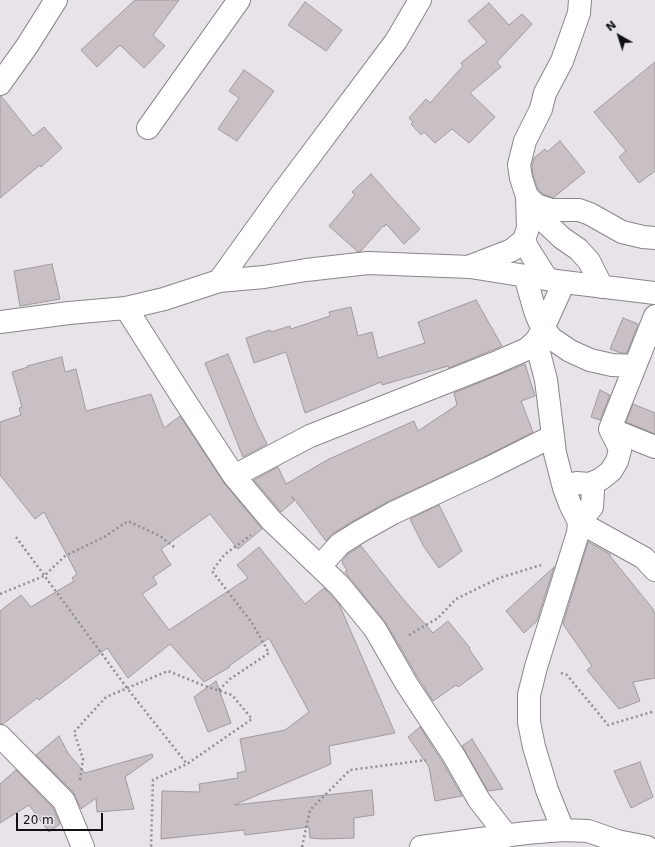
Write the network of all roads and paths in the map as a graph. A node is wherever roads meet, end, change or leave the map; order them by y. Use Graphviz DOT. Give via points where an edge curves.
graph roads {
  1 [pos="56,0"];
  2 [pos="239,0"];
  3 [pos="420,0"];
  4 [pos="580,0"];
  5 [pos="0,84"];
  6 [pos="148,128"];
  7 [pos="527,196"];
  8 [pos="655,238"];
  9 [pos="524,240"];
  10 [pos="470,267"];
  11 [pos="525,276"];
  12 [pos="219,281"];
  13 [pos="556,281"];
  14 [pos="602,287"];
  15 [pos="655,294"];
  16 [pos="126,308"];
  17 [pos="655,316"];
  18 [pos="0,322"];
  19 [pos="540,334"];
  20 [pos="635,366"];
  21 [pos="610,429"];
  22 [pos="553,436"];
  23 [pos="655,447"];
  24 [pos="234,476"];
  25 [pos="562,481"];
  26 [pos="590,484"];
  27 [pos="271,520"];
  28 [pos="579,522"];
  29 [pos="16,537"];
  30 [pos="174,547"];
  31 [pos="572,555"];
  32 [pos="651,562"];
  33 [pos="320,566"];
  34 [pos="44,576"];
  35 [pos="0,594"];
  36 [pos="387,650"];
  37 [pos="536,667"];
  38 [pos="127,688"];
  39 [pos="219,690"];
  40 [pos="655,711"];
  41 [pos="0,736"];
  42 [pos="454,756"];
  43 [pos="187,764"];
  44 [pos="64,801"];
  45 [pos="563,830"];
  46 [pos="521,839"];
  47 [pos="84,847"];
  48 [pos="151,847"];
  49 [pos="302,847"];
  50 [pos="421,847"];
  51 [pos="647,847"];
  1 -- 5 [label="street"];
  2 -- 6 [label="street"];
  3 -- 12 [label="street" via="396,41"];
  4 -- 7 [label="street" via="579,12 562,61 525,141 519,165"];
  7 -- 8 [label="street" via="536,205 551,210 579,210 622,232"];
  7 -- 9 [label="street" via="528,228"];
  7 -- 14 [label="street" via="536,212 562,238 578,248 589,261"];
  9 -- 10 [label="street" via="512,250"];
  9 -- 13 [label="street" via="528,249"];
  10 -- 11 [label="street"];
  10 -- 12 [label="street" via="368,263"];
  11 -- 13 [label="street"];
  11 -- 19 [label="street"];
  12 -- 16 [label="street"];
  13 -- 14 [label="street"];
  13 -- 19 [label="street"];
  14 -- 15 [label="street"];
  16 -- 18 [label="street"];
  16 -- 24 [label="street"];
  17 -- 20 [label="street"];
  19 -- 20 [label="street" via="590,360 612,365"];
  19 -- 22 [label="street"];
  19 -- 24 [label="street" via="527,349 310,436"];
  20 -- 21 [label="street"];
  21 -- 23 [label="street"];
  21 -- 26 [label="street" via="620,450 617,461 602,480"];
  22 -- 25 [label="street"];
  22 -- 33 [label="street" via="393,513 340,544"];
  24 -- 27 [label="street"];
  25 -- 26 [label="street"];
  25 -- 28 [label="street"];
  26 -- 28 [label="street" via="593,491 592,507"];
  27 -- 33 [label="street"];
  27 -- 39 [label="path" via="224,555 212,571 252,623 269,653 230,679"];
  28 -- 31 [label="street"];
  28 -- 32 [label="street"];
  29 -- 34 [label="path"];
  30 -- 34 [label="path" via="160,536 128,520 104,537 65,556"];
  31 -- 36 [label="path" via="499,578 456,599 438,618"];
  31 -- 37 [label="street"];
  33 -- 36 [label="street" via="375,629"];
  34 -- 35 [label="path"];
  34 -- 38 [label="path"];
  36 -- 42 [label="street"];
  37 -- 40 [label="path" via="567,675 608,725"];
  37 -- 45 [label="street" via="529,695 529,722 534,747"];
  38 -- 39 [label="path" via="168,671"];
  38 -- 43 [label="path"];
  38 -- 44 [label="path" via="106,698 74,732 83,759 78,791"];
  39 -- 43 [label="path" via="232,695 252,719"];
  41 -- 44 [label="street"];
  42 -- 46 [label="street" via="479,800"];
  42 -- 49 [label="path" via="350,770 310,810"];
  43 -- 48 [label="path" via="153,780"];
  44 -- 47 [label="street"];
  45 -- 46 [label="street"];
  45 -- 51 [label="street" via="588,830 617,841"];
  46 -- 50 [label="street"];
}
